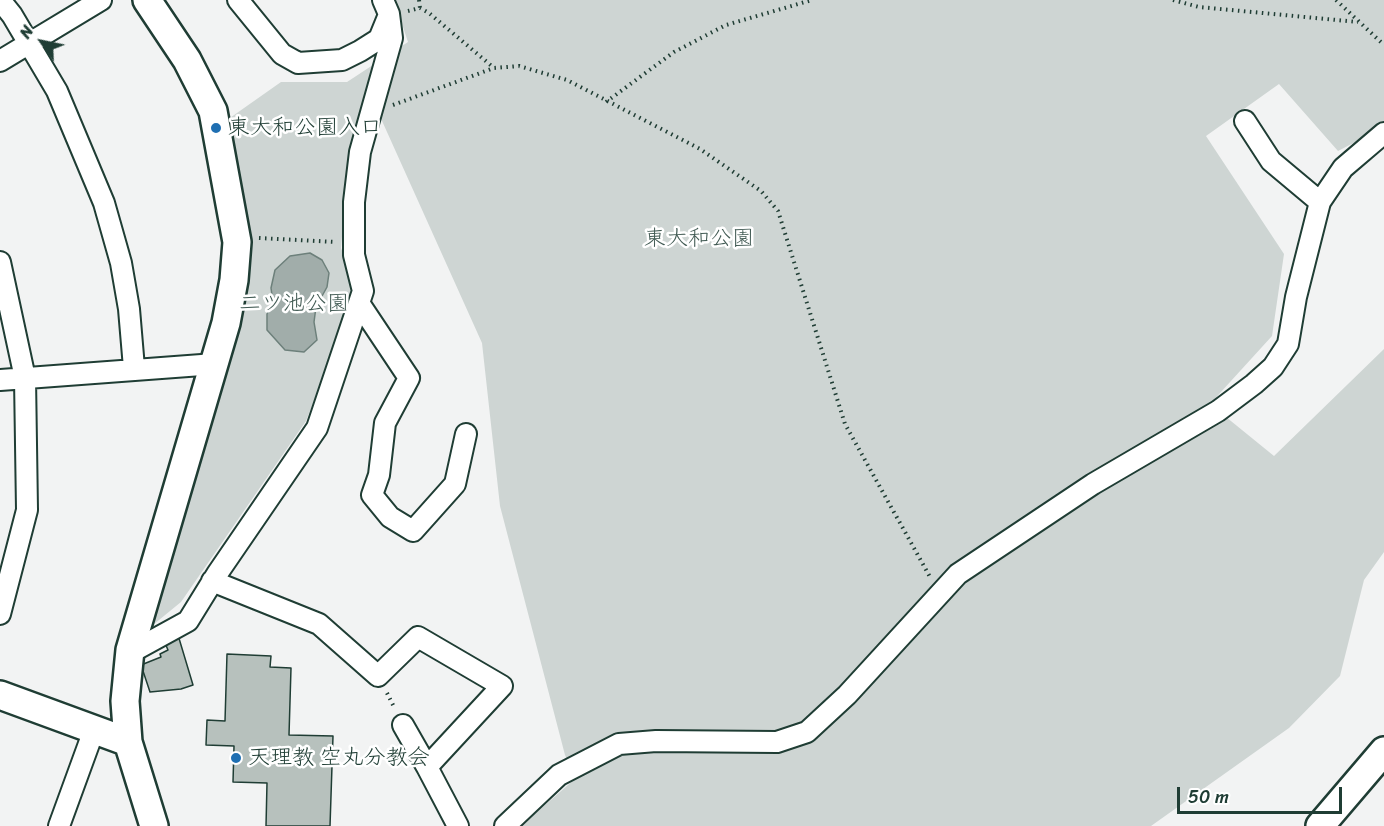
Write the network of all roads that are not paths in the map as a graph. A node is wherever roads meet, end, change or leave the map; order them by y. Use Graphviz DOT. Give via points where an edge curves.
graph roads {
  1 [pos="0,0"];
  2 [pos="101,0"];
  3 [pos="147,0"];
  4 [pos="238,0"];
  5 [pos="386,7"];
  6 [pos="30,42"];
  7 [pos="0,61"];
  8 [pos="1245,121"];
  9 [pos="1384,133"];
  10 [pos="1320,202"];
  11 [pos="0,262"];
  12 [pos="359,303"];
  13 [pos="216,364"];
  14 [pos="134,368"];
  15 [pos="25,378"];
  16 [pos="0,380"];
  17 [pos="466,434"];
  18 [pos="212,580"];
  19 [pos="0,614"];
  20 [pos="130,650"];
  21 [pos="0,695"];
  22 [pos="403,725"];
  23 [pos="94,730"];
  24 [pos="128,742"];
  25 [pos="1384,751"];
  26 [pos="427,767"];
  27 [pos="59,826"];
  28 [pos="154,826"];
  29 [pos="458,826"];
  30 [pos="505,826"];
  31 [pos="1320,826"];
  1 -- 6 [label="street"];
  2 -- 6 [label="street"];
  3 -- 13 [label="street" via="187,60 213,111 237,242 234,280"];
  4 -- 5 [label="street" via="282,54 298,63 342,60 379,39"];
  5 -- 12 [label="street" via="392,38 360,152 353,242 363,291"];
  6 -- 7 [label="street"];
  6 -- 14 [label="street" via="57,90 105,203 121,263"];
  8 -- 10 [label="street" via="1272,161"];
  9 -- 10 [label="street" via="1343,168"];
  10 -- 30 [label="street" via="1302,267 1288,344 1273,367 1218,411 1093,484 958,574 847,695 807,732 777,742 619,744 559,775"];
  11 -- 15 [label="street"];
  12 -- 17 [label="street" via="409,378 385,423 379,475 372,495 390,517 413,531 454,484"];
  12 -- 18 [label="street" via="317,428"];
  13 -- 14 [label="street"];
  13 -- 20 [label="street"];
  14 -- 15 [label="street"];
  15 -- 16 [label="street"];
  15 -- 19 [label="street" via="27,510"];
  18 -- 20 [label="street" via="188,621 137,650"];
  18 -- 26 [label="street" via="319,624 378,676 418,637 502,686"];
  20 -- 24 [label="street" via="125,701"];
  21 -- 23 [label="street"];
  22 -- 26 [label="street"];
  23 -- 24 [label="street"];
  23 -- 27 [label="street"];
  24 -- 28 [label="street"];
  25 -- 31 [label="street"];
  26 -- 29 [label="street"];
}
